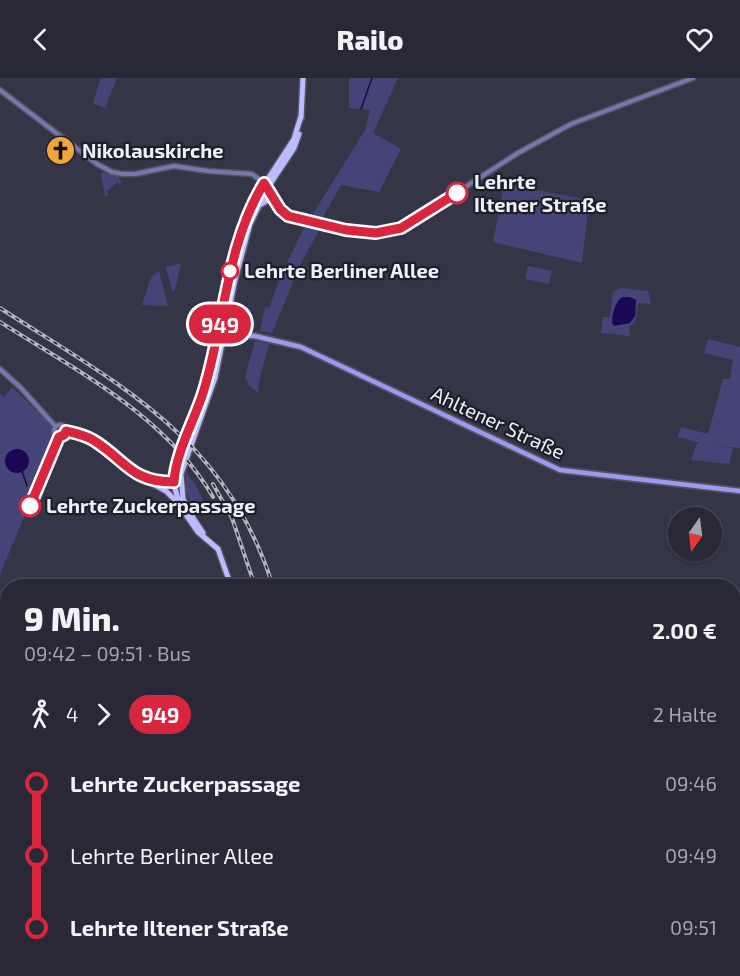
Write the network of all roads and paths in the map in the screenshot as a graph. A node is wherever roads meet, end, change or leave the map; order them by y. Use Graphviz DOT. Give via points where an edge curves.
graph roads {
  1 [pos="303,78"];
  2 [pos="693,78"];
  3 [pos="0,90"];
  4 [pos="266,185"];
  5 [pos="276,204"];
  6 [pos="255,212"];
  7 [pos="221,334"];
  8 [pos="0,369"];
  9 [pos="56,427"];
  10 [pos="66,431"];
  11 [pos="140,477"];
  12 [pos="177,482"];
  13 [pos="740,490"];
  14 [pos="180,506"];
  15 [pos="205,537"];
  16 [pos="229,579"];
  1 -- 4 [label="main road" via="301,116 294,139"];
  2 -- 5 [label="street" via="571,124 393,231 357,232 314,224 288,216"];
  3 -- 4 [label="street" via="112,172 128,175 177,166 248,173"];
  4 -- 5 [label="street"];
  4 -- 6 [label="main road"];
  4 -- 7 [label="main road" via="254,201 239,239"];
  5 -- 6 [label="main road" via="266,201"];
  6 -- 7 [label="main road"];
  7 -- 12 [label="main road" via="177,466"];
  7 -- 13 [label="main road, Ahltener Straße" via="255,336 301,347 560,470"];
  8 -- 9 [label="street"];
  9 -- 10 [label="street" via="62,426"];
  9 -- 10 [label="street" via="57,436"];
  10 -- 11 [label="street" via="94,440"];
  11 -- 12 [label="street"];
  11 -- 14 [label="main road" via="166,491"];
  12 -- 14 [label="main road"];
  12 -- 15 [label="main road"];
  14 -- 15 [label="main road"];
  15 -- 16 [label="main road" via="218,549"];
}
